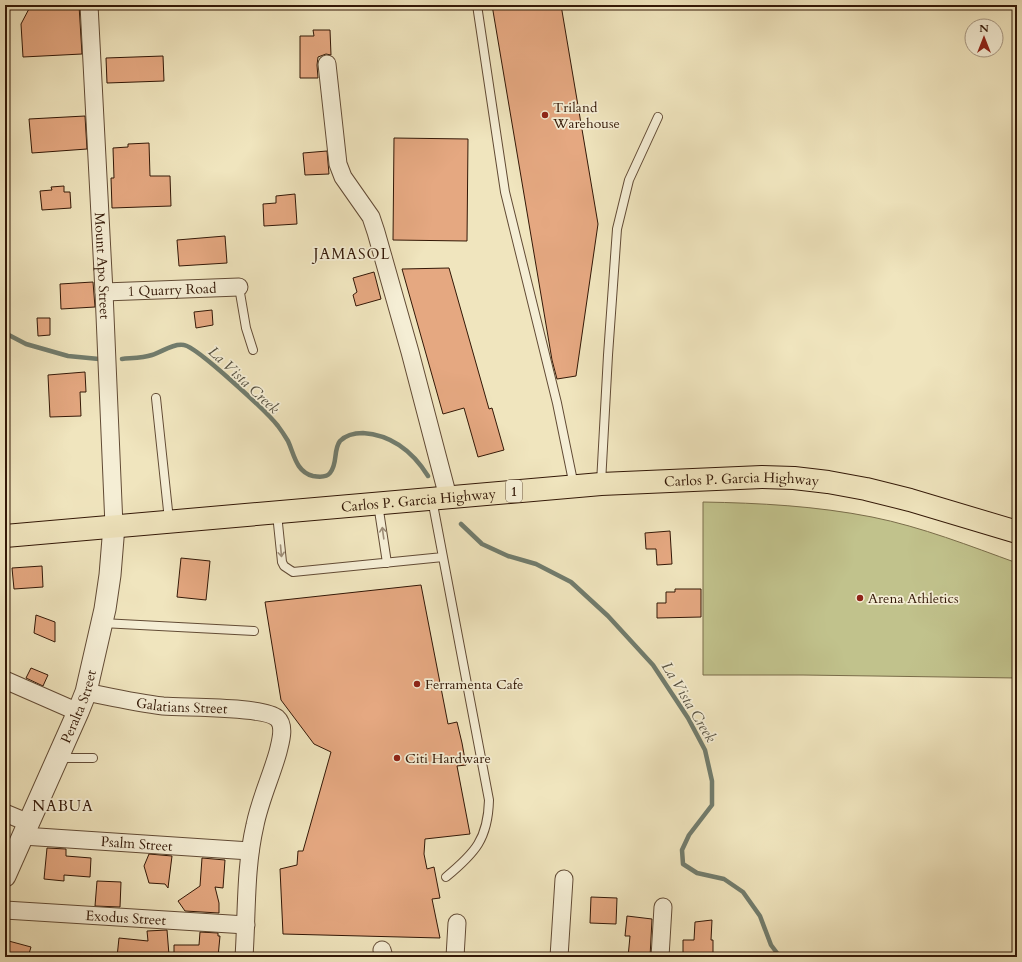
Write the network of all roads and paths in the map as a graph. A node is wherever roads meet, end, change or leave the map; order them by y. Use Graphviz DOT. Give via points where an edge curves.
graph roads {
  1 [pos="89,5"];
  2 [pos="477,5"];
  3 [pos="327,64"];
  4 [pos="658,118"];
  5 [pos="239,287"];
  6 [pos="104,292"];
  7 [pos="253,350"];
  8 [pos="156,398"];
  9 [pos="601,484"];
  10 [pos="574,486"];
  11 [pos="440,498"];
  12 [pos="378,503"];
  13 [pos="277,512"];
  14 [pos="169,521"];
  15 [pos="114,526"];
  16 [pos="1017,532"];
  17 [pos="5,536"];
  18 [pos="443,557"];
  19 [pos="387,563"];
  20 [pos="102,623"];
  21 [pos="254,631"];
  22 [pos="5,680"];
  23 [pos="86,692"];
  24 [pos="78,712"];
  25 [pos="58,758"];
  26 [pos="93,758"];
  27 [pos="5,813"];
  28 [pos="26,829"];
  29 [pos="250,851"];
  30 [pos="5,876"];
  31 [pos="446,877"];
  32 [pos="564,880"];
  33 [pos="663,907"];
  34 [pos="5,910"];
  35 [pos="457,923"];
  36 [pos="246,925"];
  37 [pos="244,957"];
  38 [pos="455,957"];
  39 [pos="559,957"];
  40 [pos="660,957"];
  1 -- 6 [label="street, Mount Apo Street"];
  2 -- 10 [label="lane" via="505,192 557,402"];
  3 -- 11 [label="street" via="338,164 343,178 370,217 376,232 410,352"];
  4 -- 9 [label="lane" via="629,180 617,229"];
  5 -- 6 [label="street, 1 Quarry Road"];
  5 -- 7 [label="lane" via="246,328"];
  6 -- 15 [label="street, Mount Apo Street"];
  8 -- 14 [label="lane"];
  9 -- 10 [label="highway, Carlos P. Garcia Highway / 1"];
  9 -- 16 [label="highway, Carlos P. Garcia Highway / 1" via="754,477 794,478 866,489"];
  10 -- 11 [label="highway, Carlos P. Garcia Highway / 1"];
  11 -- 12 [label="highway, Carlos P. Garcia Highway / 1"];
  11 -- 18 [label="lane"];
  12 -- 13 [label="highway, Carlos P. Garcia Highway / 1"];
  19 -- 12 [label="lane, one-way"];
  13 -- 14 [label="highway, Carlos P. Garcia Highway / 1"];
  13 -- 19 [label="lane, one-way" via="282,562 293,572"];
  14 -- 15 [label="highway, Carlos P. Garcia Highway / 1"];
  15 -- 17 [label="highway, Carlos P. Garcia Highway / 1"];
  15 -- 20 [label="street, Peralta Street" via="110,575"];
  18 -- 19 [label="lane"];
  18 -- 31 [label="lane" via="489,800 485,830 476,849"];
  20 -- 21 [label="lane"];
  20 -- 23 [label="street, Peralta Street"];
  22 -- 24 [label="street"];
  23 -- 24 [label="street, Peralta Street"];
  23 -- 29 [label="street, Galatians Street" via="163,706 249,710 268,713 277,718 281,727 281,739 255,822"];
  24 -- 25 [label="street, Peralta Street"];
  25 -- 26 [label="lane"];
  25 -- 28 [label="street, Peralta Street"];
  27 -- 28 [label="street, Psalm Street"];
  28 -- 29 [label="street, Psalm Street"];
  28 -- 30 [label="street, Peralta Street"];
  29 -- 36 [label="street"];
  32 -- 39 [label="street"];
  33 -- 40 [label="street"];
  34 -- 36 [label="street, Exodus Street"];
  35 -- 38 [label="street"];
  36 -- 37 [label="street"];
}
